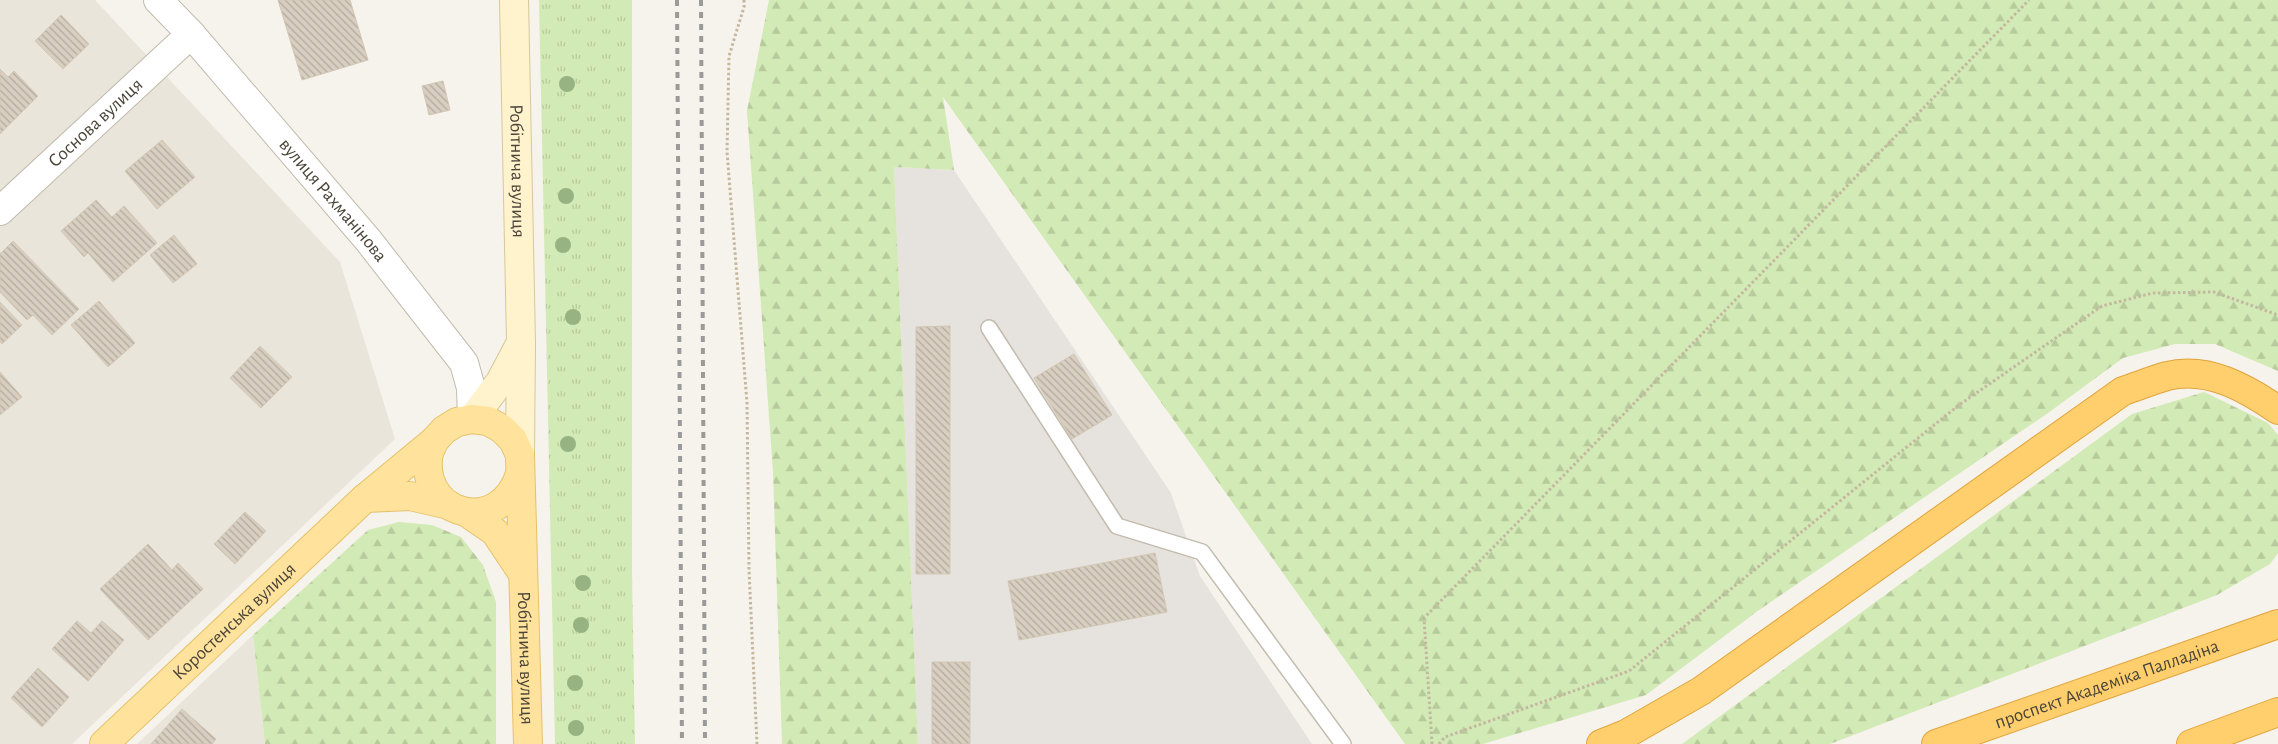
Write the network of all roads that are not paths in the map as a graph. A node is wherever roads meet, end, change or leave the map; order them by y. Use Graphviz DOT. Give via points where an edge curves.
graph roads {
  1 [pos="158,0"];
  2 [pos="514,0"];
  3 [pos="190,34"];
  4 [pos="0,211"];
  5 [pos="988,328"];
  6 [pos="521,343"];
  7 [pos="2278,410"];
  8 [pos="472,419"];
  9 [pos="434,441"];
  10 [pos="520,464"];
  11 [pos="365,498"];
  12 [pos="457,508"];
  13 [pos="523,574"];
  14 [pos="2278,603"];
  15 [pos="2278,624"];
  16 [pos="2214,647"];
  17 [pos="2278,712"];
  18 [pos="104,744"];
  19 [pos="528,744"];
  20 [pos="1343,744"];
  21 [pos="1601,744"];
  22 [pos="1936,744"];
  23 [pos="2191,744"];
  1 -- 3 [label="street, вулиця Рахманінова"];
  2 -- 6 [label="street, Робітнича вулиця"];
  3 -- 4 [label="street, Соснова вулиця"];
  3 -- 8 [label="street, вулиця Рахманінова" via="368,240 464,362 471,388"];
  5 -- 20 [label="lane" via="1117,526 1202,552"];
  6 -- 8 [label="street, Робітнича вулиця" via="500,382"];
  6 -- 10 [label="street, Робітнича вулиця"];
  7 -- 21 [label="highway" via="2250,391 2206,374 2169,376 2123,391 1701,691 1626,734"];
  8 -- 9 [label="main road" via="457,422"];
  8 -- 10 [label="main road" via="488,421 502,428 513,440"];
  9 -- 11 [label="main road, Коростенська вулиця"];
  9 -- 12 [label="main road" via="428,458 428,475 436,492"];
  10 -- 12 [label="main road" via="516,486 499,505 483,512"];
  10 -- 13 [label="main road, Робітнича вулиця"];
  11 -- 12 [label="main road" via="410,496"];
  11 -- 18 [label="main road, Коростенська вулиця"];
  12 -- 13 [label="main road" via="495,532"];
  13 -- 19 [label="main road, Робітнича вулиця"];
  14 -- 16 [label="highway"];
  15 -- 16 [label="highway, проспект Академіка Палладіна"];
  16 -- 22 [label="highway, проспект Академіка Палладіна"];
  17 -- 23 [label="highway"];
}
